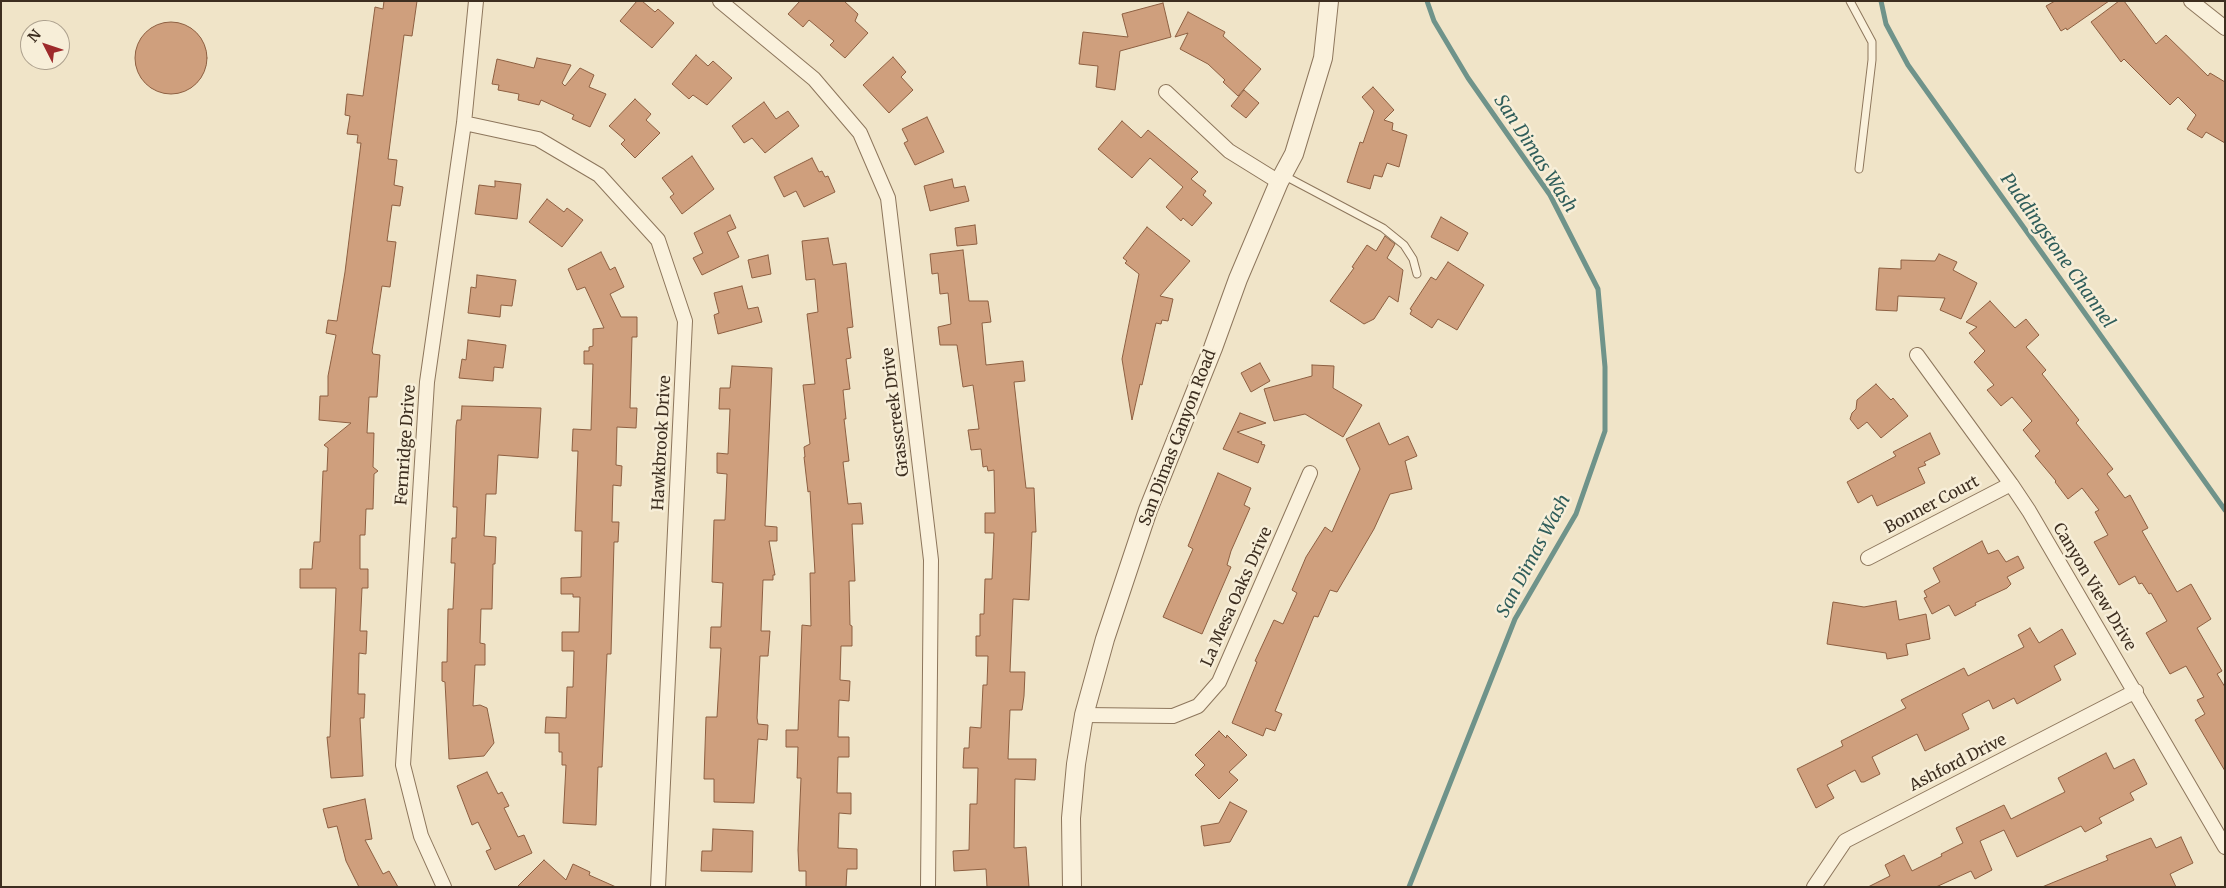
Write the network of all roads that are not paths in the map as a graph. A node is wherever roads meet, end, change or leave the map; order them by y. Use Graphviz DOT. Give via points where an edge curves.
graph roads {
  1 [pos="476,1"];
  2 [pos="720,1"];
  3 [pos="1329,1"];
  4 [pos="1850,1"];
  5 [pos="2192,1"];
  6 [pos="2225,28"];
  7 [pos="1166,92"];
  8 [pos="464,123"];
  9 [pos="1859,170"];
  10 [pos="1281,179"];
  11 [pos="1417,274"];
  12 [pos="1917,355"];
  13 [pos="1310,473"];
  14 [pos="2011,484"];
  15 [pos="1868,558"];
  16 [pos="2136,691"];
  17 [pos="1084,714"];
  18 [pos="2225,847"];
  19 [pos="444,887"];
  20 [pos="658,887"];
  21 [pos="928,887"];
  22 [pos="1072,887"];
  23 [pos="1814,887"];
  1 -- 8 [label="street, Fernridge Drive"];
  2 -- 21 [label="street, Grasscreek Drive" via="814,79 860,133 888,198 931,560"];
  3 -- 10 [label="street, San Dimas Canyon Road" via="1320,67 1294,154"];
  4 -- 9 [label="lane" via="1872,42"];
  5 -- 6 [label="street"];
  7 -- 10 [label="street" via="1230,151"];
  8 -- 19 [label="street, Fernridge Drive" via="427,382 403,765 421,836"];
  8 -- 20 [label="street, Hawkbrook Drive" via="538,138 599,175 658,240 685,321"];
  10 -- 11 [label="lane" via="1384,228 1404,245"];
  10 -- 17 [label="street, San Dimas Canyon Road" via="1148,510"];
  12 -- 14 [label="street, Canyon View Drive"];
  13 -- 17 [label="street, La Mesa Oaks Drive" via="1219,682 1198,706 1173,716"];
  14 -- 15 [label="street, Bonner Court"];
  14 -- 16 [label="street, Canyon View Drive"];
  16 -- 18 [label="street, Canyon View Drive"];
  16 -- 23 [label="street, Ashford Drive" via="1845,841"];
  17 -- 22 [label="street, San Dimas Canyon Road" via="1071,818"];
}
